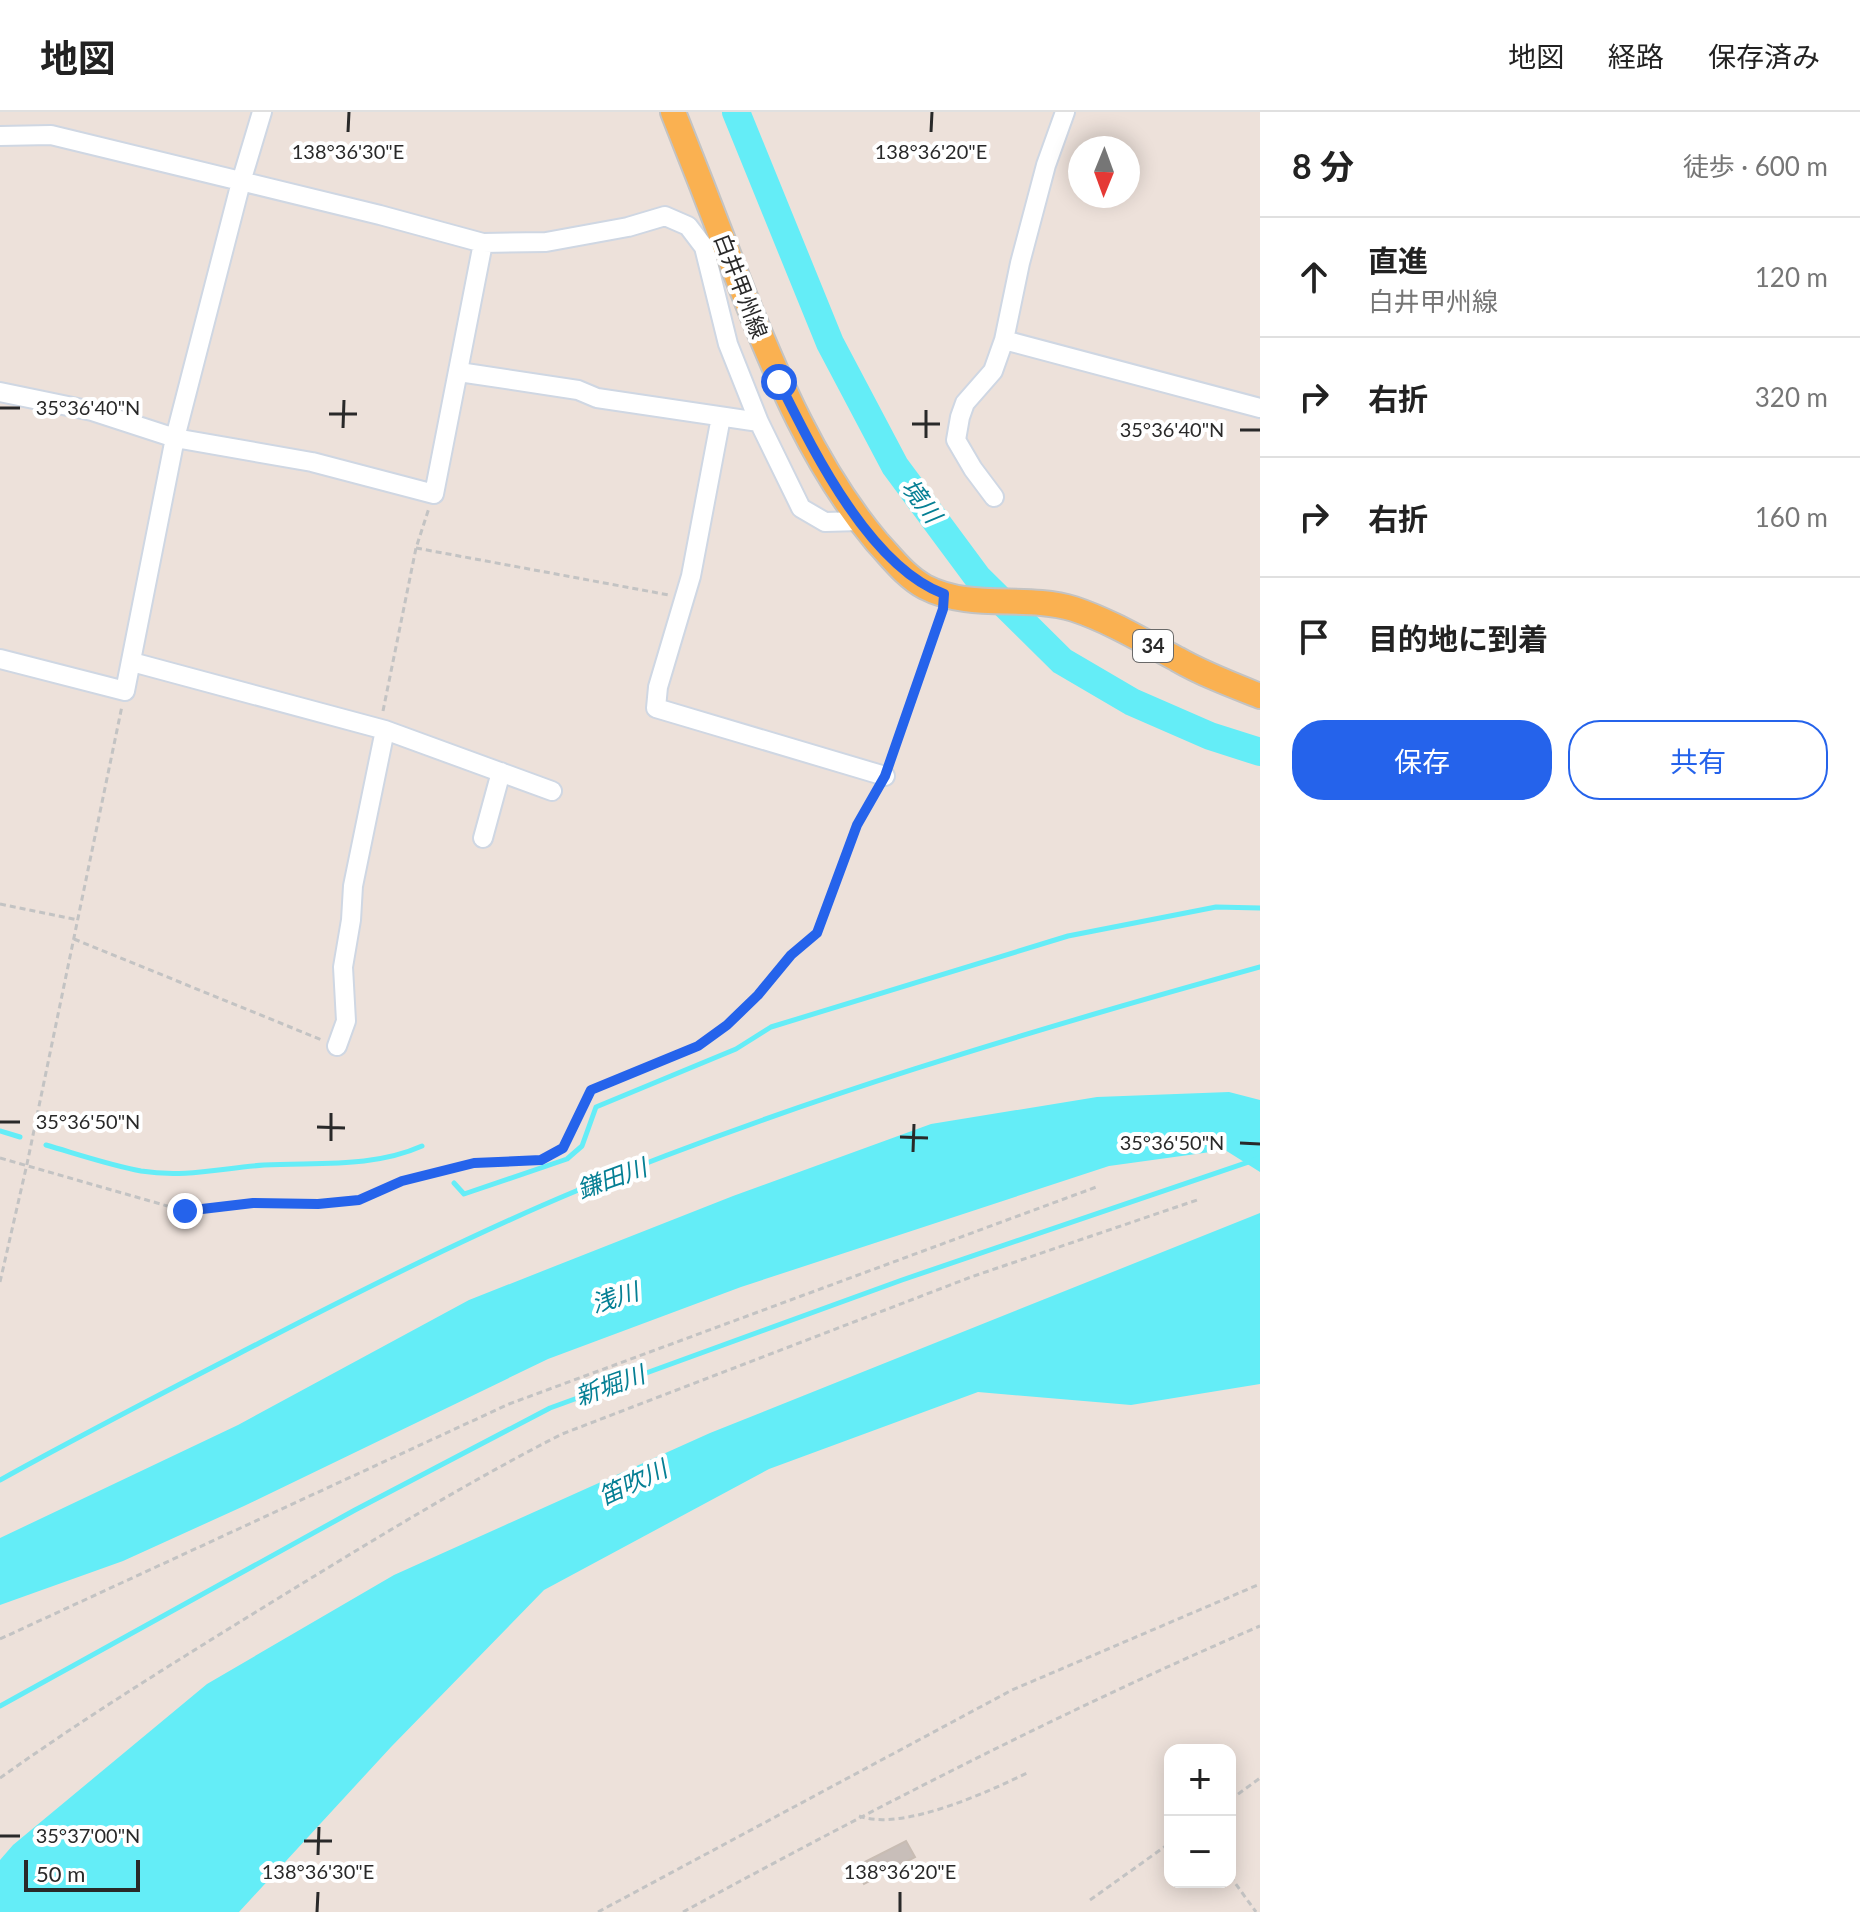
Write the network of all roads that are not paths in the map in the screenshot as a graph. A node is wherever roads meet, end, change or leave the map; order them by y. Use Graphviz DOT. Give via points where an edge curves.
graph roads {
  1 [pos="262,112"];
  2 [pos="673,112"];
  3 [pos="1065,112"];
  4 [pos="0,136"];
  5 [pos="241,182"];
  6 [pos="483,243"];
  7 [pos="1004,340"];
  8 [pos="459,372"];
  9 [pos="0,392"];
  10 [pos="1260,408"];
  11 [pos="721,417"];
  12 [pos="759,422"];
  13 [pos="175,438"];
  14 [pos="994,497"];
  15 [pos="860,521"];
  16 [pos="0,659"];
  17 [pos="132,662"];
  18 [pos="1260,696"];
  19 [pos="385,730"];
  20 [pos="501,772"];
  21 [pos="885,776"];
  22 [pos="552,791"];
  23 [pos="483,838"];
  24 [pos="337,1046"];
  1 -- 5 [label="street"];
  2 -- 15 [label="main road, 白井甲州線 / 34" via="779,382"];
  3 -- 7 [label="street" via="1046,165"];
  4 -- 5 [label="street" via="51,135"];
  5 -- 6 [label="street"];
  5 -- 13 [label="street"];
  6 -- 8 [label="street"];
  6 -- 12 [label="street" via="546,242 665,216 688,226 704,247 728,344"];
  7 -- 10 [label="street"];
  7 -- 14 [label="street" via="993,371 965,403 956,440"];
  8 -- 11 [label="street"];
  8 -- 13 [label="street" via="434,494 312,462"];
  9 -- 13 [label="street" via="92,411"];
  11 -- 12 [label="street"];
  11 -- 21 [label="street" via="685,598 656,708"];
  12 -- 15 [label="street" via="801,508 825,522"];
  13 -- 17 [label="street"];
  15 -- 18 [label="main road, 白井甲州線 / 34" via="901,570 925,587 951,597 1072,609"];
  16 -- 17 [label="street" via="125,691"];
  17 -- 19 [label="street"];
  19 -- 20 [label="street"];
  19 -- 24 [label="street" via="353,886 343,967 346,1021"];
  20 -- 22 [label="street"];
  20 -- 23 [label="street"];
}
